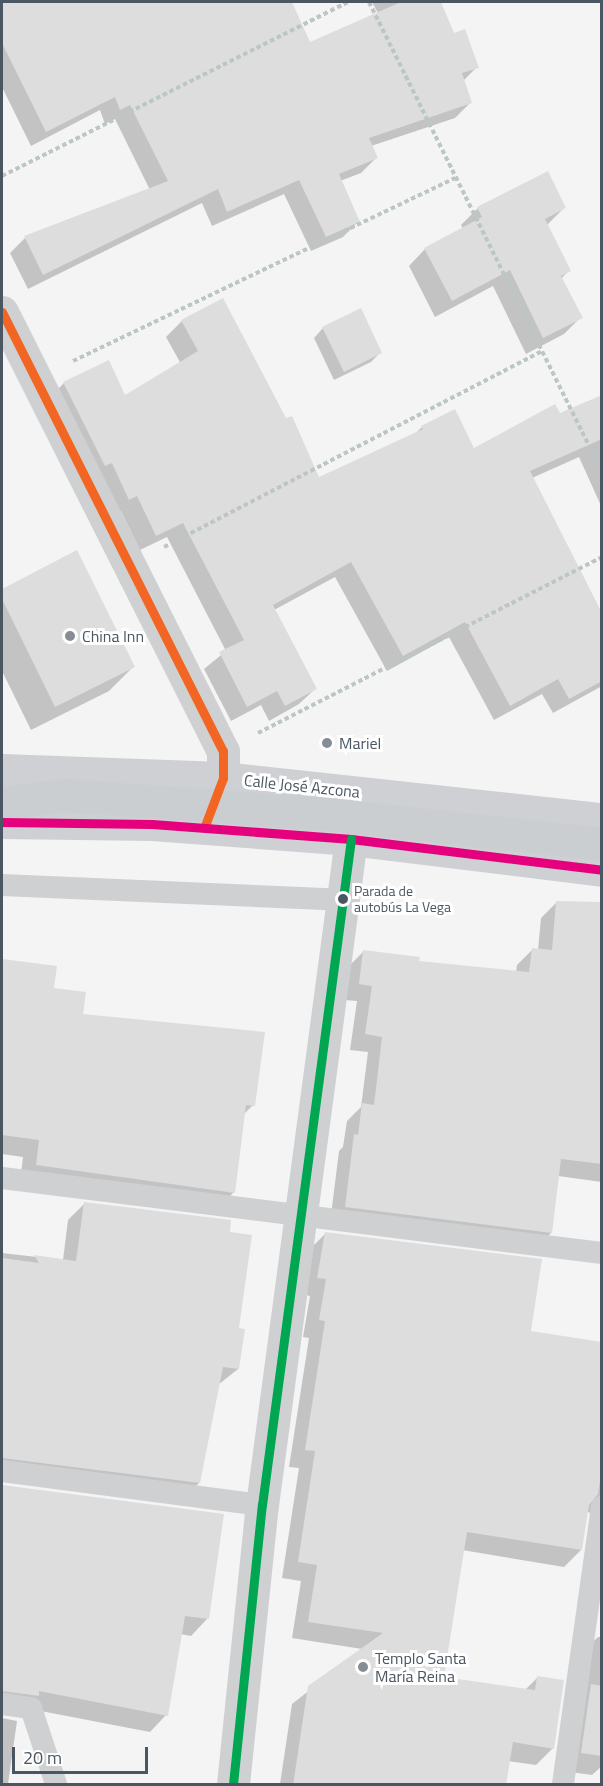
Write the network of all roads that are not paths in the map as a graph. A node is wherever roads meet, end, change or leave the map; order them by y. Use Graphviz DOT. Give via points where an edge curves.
graph roads {
  1 [pos="2,312"];
  2 [pos="224,764"];
  3 [pos="2,770"];
  4 [pos="2,794"];
  5 [pos="64,795"];
  6 [pos="2,803"];
  7 [pos="602,819"];
  8 [pos="2,822"];
  9 [pos="204,828"];
  10 [pos="351,839"];
  11 [pos="602,844"];
  12 [pos="602,870"];
  13 [pos="2,885"];
  14 [pos="342,900"];
  15 [pos="2,1178"];
  16 [pos="300,1214"];
  17 [pos="602,1253"];
  18 [pos="2,1471"];
  19 [pos="262,1504"];
  20 [pos="602,1507"];
  21 [pos="2,1704"];
  22 [pos="56,1785"];
  23 [pos="234,1785"];
  24 [pos="563,1785"];
  1 -- 2 [label="street" via="132,564"];
  2 -- 3 [label="main road, Calle José Azcona"];
  2 -- 7 [label="main road, Calle José Azcona"];
  2 -- 9 [label="street"];
  4 -- 5 [label="main road"];
  5 -- 6 [label="main road"];
  5 -- 11 [label="main road, bridge" via="318,813"];
  8 -- 9 [label="main road"];
  9 -- 10 [label="main road"];
  10 -- 12 [label="main road"];
  10 -- 14 [label="street"];
  13 -- 14 [label="lane"];
  14 -- 16 [label="street"];
  15 -- 16 [label="lane"];
  16 -- 17 [label="lane"];
  16 -- 19 [label="street"];
  18 -- 19 [label="lane"];
  19 -- 23 [label="street"];
  20 -- 24 [label="lane"];
  21 -- 22 [label="lane" via="31,1708"];
}
